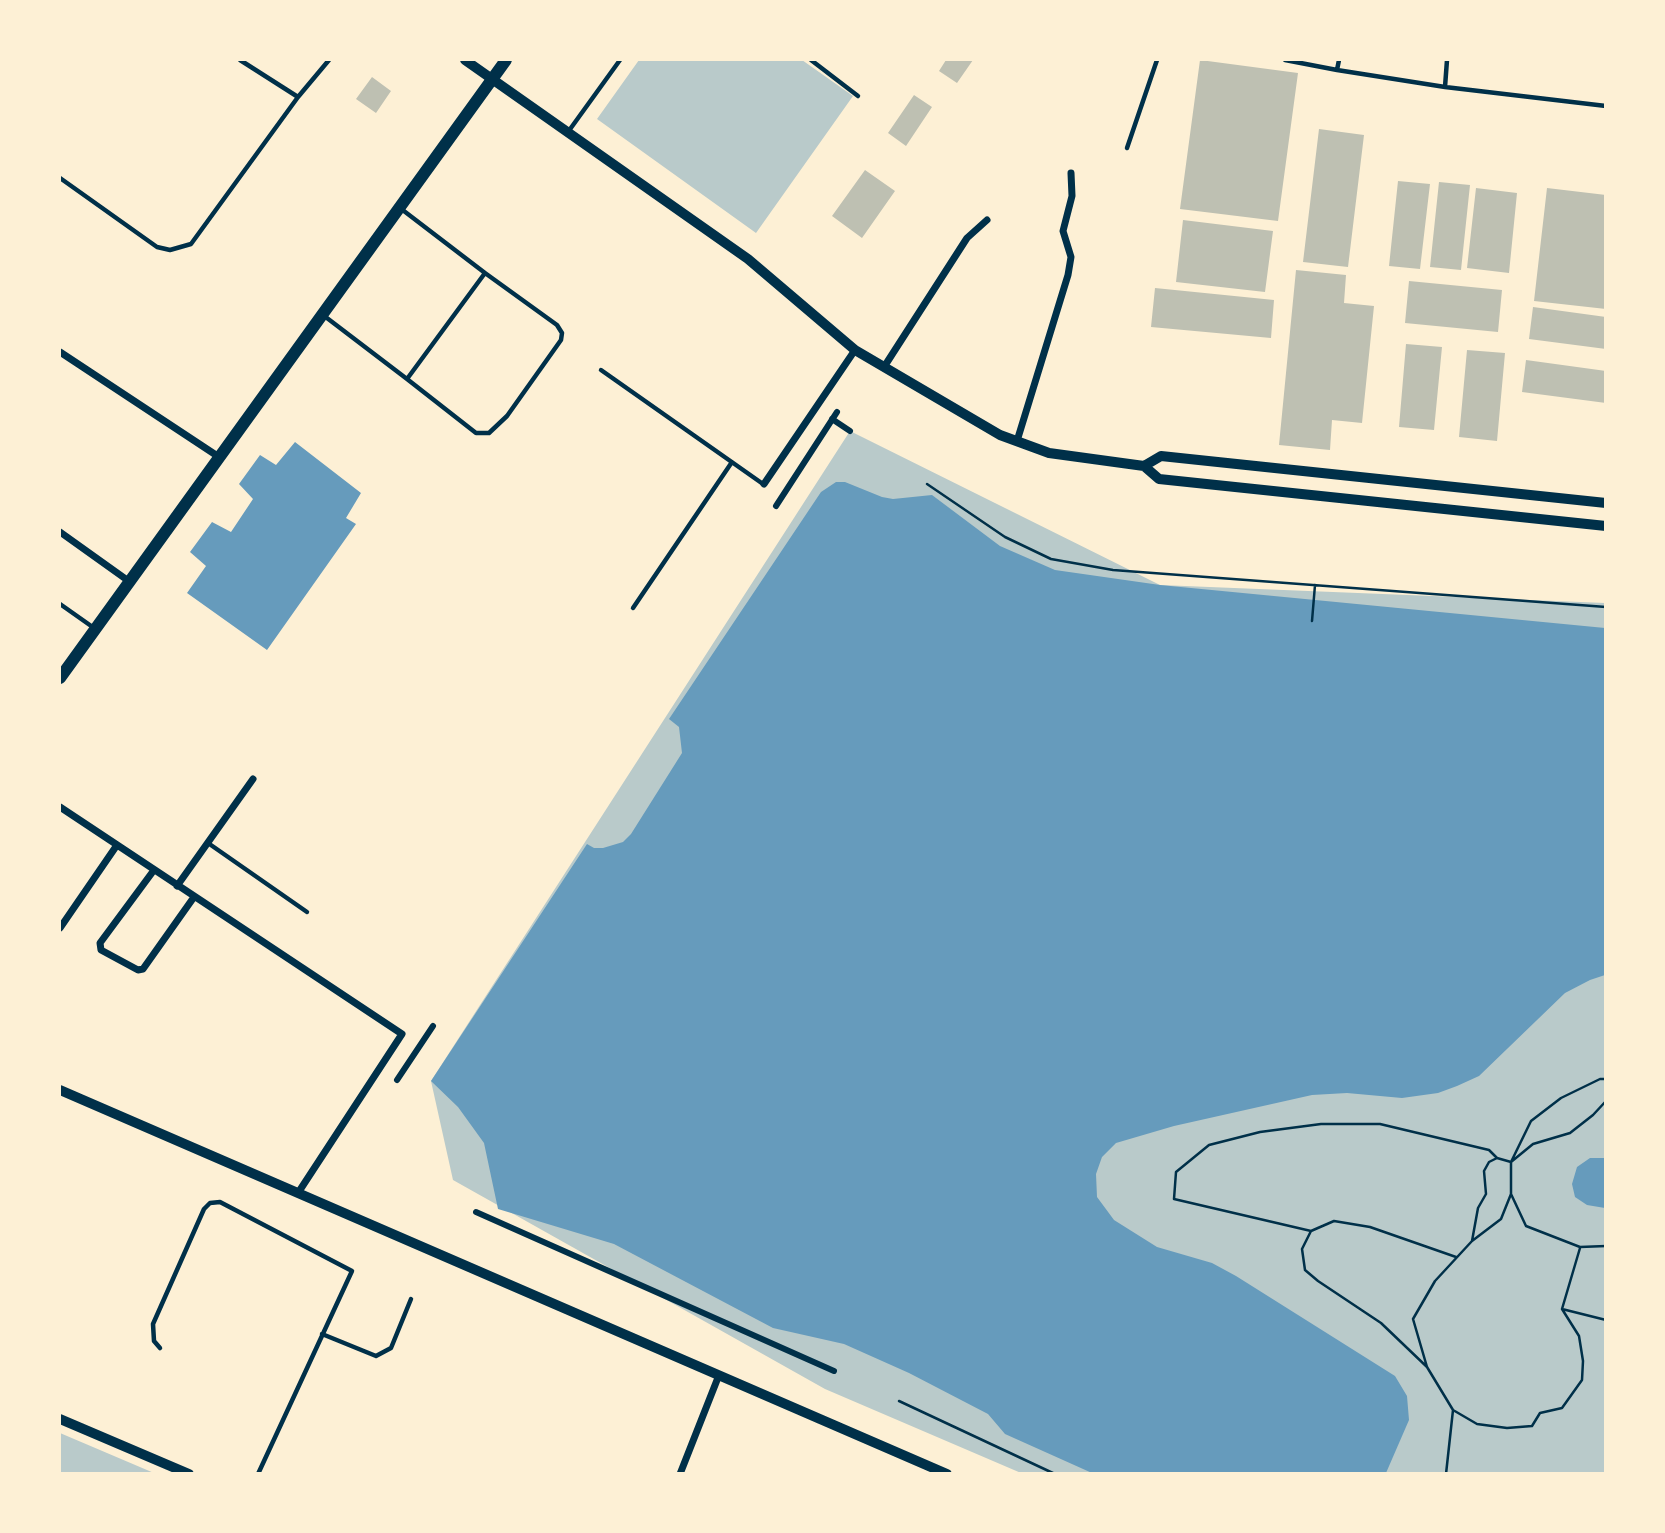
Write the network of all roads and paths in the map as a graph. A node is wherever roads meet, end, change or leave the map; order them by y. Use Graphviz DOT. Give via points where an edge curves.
graph roads {
  1 [pos="240,60"];
  2 [pos="329,60"];
  3 [pos="465,60"];
  4 [pos="506,60"];
  5 [pos="620,60"];
  6 [pos="811,60"];
  7 [pos="1157,60"];
  8 [pos="1284,60"];
  9 [pos="1339,60"];
  10 [pos="1447,60"];
  11 [pos="1337,70"];
  12 [pos="492,78"];
  13 [pos="1445,87"];
  14 [pos="858,96"];
  15 [pos="298,97"];
  16 [pos="1605,106"];
  17 [pos="568,132"];
  18 [pos="1127,148"];
  19 [pos="1071,173"];
  20 [pos="60,178"];
  21 [pos="399,208"];
  22 [pos="987,220"];
  23 [pos="485,273"];
  24 [pos="322,315"];
  25 [pos="855,350"];
  26 [pos="60,352"];
  27 [pos="884,367"];
  28 [pos="601,370"];
  29 [pos="407,379"];
  30 [pos="837,412"];
  31 [pos="832,419"];
  32 [pos="850,431"];
  33 [pos="1017,442"];
  34 [pos="219,457"];
  35 [pos="732,462"];
  36 [pos="1144,466"];
  37 [pos="764,484"];
  38 [pos="927,484"];
  39 [pos="1605,503"];
  40 [pos="776,506"];
  41 [pos="1605,526"];
  42 [pos="60,532"];
  43 [pos="130,582"];
  44 [pos="1315,585"];
  45 [pos="60,604"];
  46 [pos="1605,607"];
  47 [pos="632,608"];
  48 [pos="1312,621"];
  49 [pos="95,629"];
  50 [pos="60,678"];
  51 [pos="253,779"];
  52 [pos="60,807"];
  53 [pos="208,843"];
  54 [pos="117,845"];
  55 [pos="154,870"];
  56 [pos="177,886"];
  57 [pos="194,897"];
  58 [pos="307,912"];
  59 [pos="60,928"];
  60 [pos="433,1026"];
  61 [pos="1605,1079"];
  62 [pos="397,1080"];
  63 [pos="60,1090"];
  64 [pos="1605,1101"];
  65 [pos="1497,1158"];
  66 [pos="1511,1162"];
  67 [pos="298,1193"];
  68 [pos="1511,1194"];
  69 [pos="476,1212"];
  70 [pos="1311,1231"];
  71 [pos="1472,1241"];
  72 [pos="1605,1246"];
  73 [pos="1580,1247"];
  74 [pos="1456,1257"];
  75 [pos="411,1299"];
  76 [pos="1562,1309"];
  77 [pos="1605,1320"];
  78 [pos="323,1334"];
  79 [pos="160,1348"];
  80 [pos="1427,1367"];
  81 [pos="834,1371"];
  82 [pos="719,1375"];
  83 [pos="899,1401"];
  84 [pos="1453,1410"];
  85 [pos="60,1419"];
  86 [pos="189,1474"];
  87 [pos="258,1474"];
  88 [pos="680,1474"];
  89 [pos="947,1474"];
  90 [pos="1055,1474"];
  91 [pos="1446,1474"];
  1 -- 15 [label="lane"];
  2 -- 15 [label="lane"];
  3 -- 12 [label="street"];
  4 -- 12 [label="main road"];
  5 -- 17 [label="lane"];
  6 -- 14 [label="lane"];
  7 -- 18 [label="lane"];
  8 -- 11 [label="lane"];
  9 -- 11 [label="lane"];
  10 -- 13 [label="lane"];
  11 -- 13 [label="lane"];
  12 -- 17 [label="street"];
  12 -- 21 [label="main road"];
  13 -- 16 [label="lane"];
  15 -- 20 [label="lane" via="191,244 170,250 157,247"];
  17 -- 25 [label="street" via="748,259"];
  19 -- 33 [label="street" via="1072,196 1063,231 1071,257 1068,275"];
  21 -- 23 [label="lane"];
  21 -- 24 [label="main road"];
  22 -- 27 [label="street" via="967,238"];
  23 -- 29 [label="lane"];
  23 -- 29 [label="lane" via="558,325 562,333 507,416 489,433 476,433"];
  24 -- 29 [label="lane"];
  24 -- 34 [label="main road"];
  25 -- 27 [label="street"];
  25 -- 37 [label="street"];
  26 -- 34 [label="street"];
  27 -- 33 [label="street"];
  28 -- 35 [label="lane"];
  30 -- 31 [label="street"];
  31 -- 32 [label="street"];
  31 -- 40 [label="street"];
  33 -- 36 [label="street" via="1049,453"];
  34 -- 43 [label="main road"];
  35 -- 37 [label="lane"];
  35 -- 47 [label="lane"];
  36 -- 39 [label="street" via="1161,456"];
  36 -- 41 [label="street" via="1159,479"];
  38 -- 44 [label="path" via="1005,537 1051,559 1113,570"];
  42 -- 43 [label="street"];
  43 -- 49 [label="main road"];
  44 -- 46 [label="path"];
  44 -- 48 [label="path"];
  45 -- 49 [label="lane"];
  49 -- 50 [label="main road"];
  51 -- 53 [label="street"];
  52 -- 54 [label="street"];
  53 -- 56 [label="street"];
  53 -- 58 [label="lane"];
  54 -- 55 [label="street"];
  54 -- 59 [label="street"];
  55 -- 56 [label="street"];
  55 -- 57 [label="street" via="100,943 101,950 143,969"];
  56 -- 57 [label="street"];
  57 -- 67 [label="street" via="402,1034"];
  60 -- 62 [label="street"];
  61 -- 66 [label="path" via="1560,1098 1531,1121"];
  63 -- 67 [label="street"];
  64 -- 66 [label="path" via="1570,1133 1533,1143"];
  65 -- 66 [label="path"];
  65 -- 70 [label="path" via="1489,1150 1380,1124 1321,1124 1259,1132 1209,1145 1176,1172 1174,1199"];
  65 -- 71 [label="path" via="1484,1171 1486,1194 1478,1208"];
  66 -- 68 [label="path"];
  67 -- 82 [label="street"];
  68 -- 71 [label="path" via="1501,1219"];
  68 -- 73 [label="path" via="1526,1226"];
  69 -- 81 [label="street"];
  70 -- 74 [label="path" via="1334,1221 1370,1227"];
  70 -- 80 [label="path" via="1303,1249 1305,1270 1381,1323"];
  71 -- 74 [label="path"];
  72 -- 73 [label="path"];
  73 -- 76 [label="path"];
  74 -- 80 [label="path" via="1435,1281 1413,1319"];
  75 -- 78 [label="lane" via="391,1349 376,1356"];
  76 -- 77 [label="path"];
  76 -- 84 [label="path" via="1579,1336 1584,1361 1582,1380 1562,1408 1540,1413 1532,1426 1507,1428 1477,1424"];
  78 -- 79 [label="lane" via="352,1272 215,1202 204,1209 153,1324 154,1341"];
  78 -- 87 [label="lane"];
  80 -- 84 [label="path"];
  82 -- 88 [label="street"];
  82 -- 89 [label="street"];
  83 -- 90 [label="path"];
  84 -- 91 [label="path"];
  85 -- 86 [label="street"];
}
